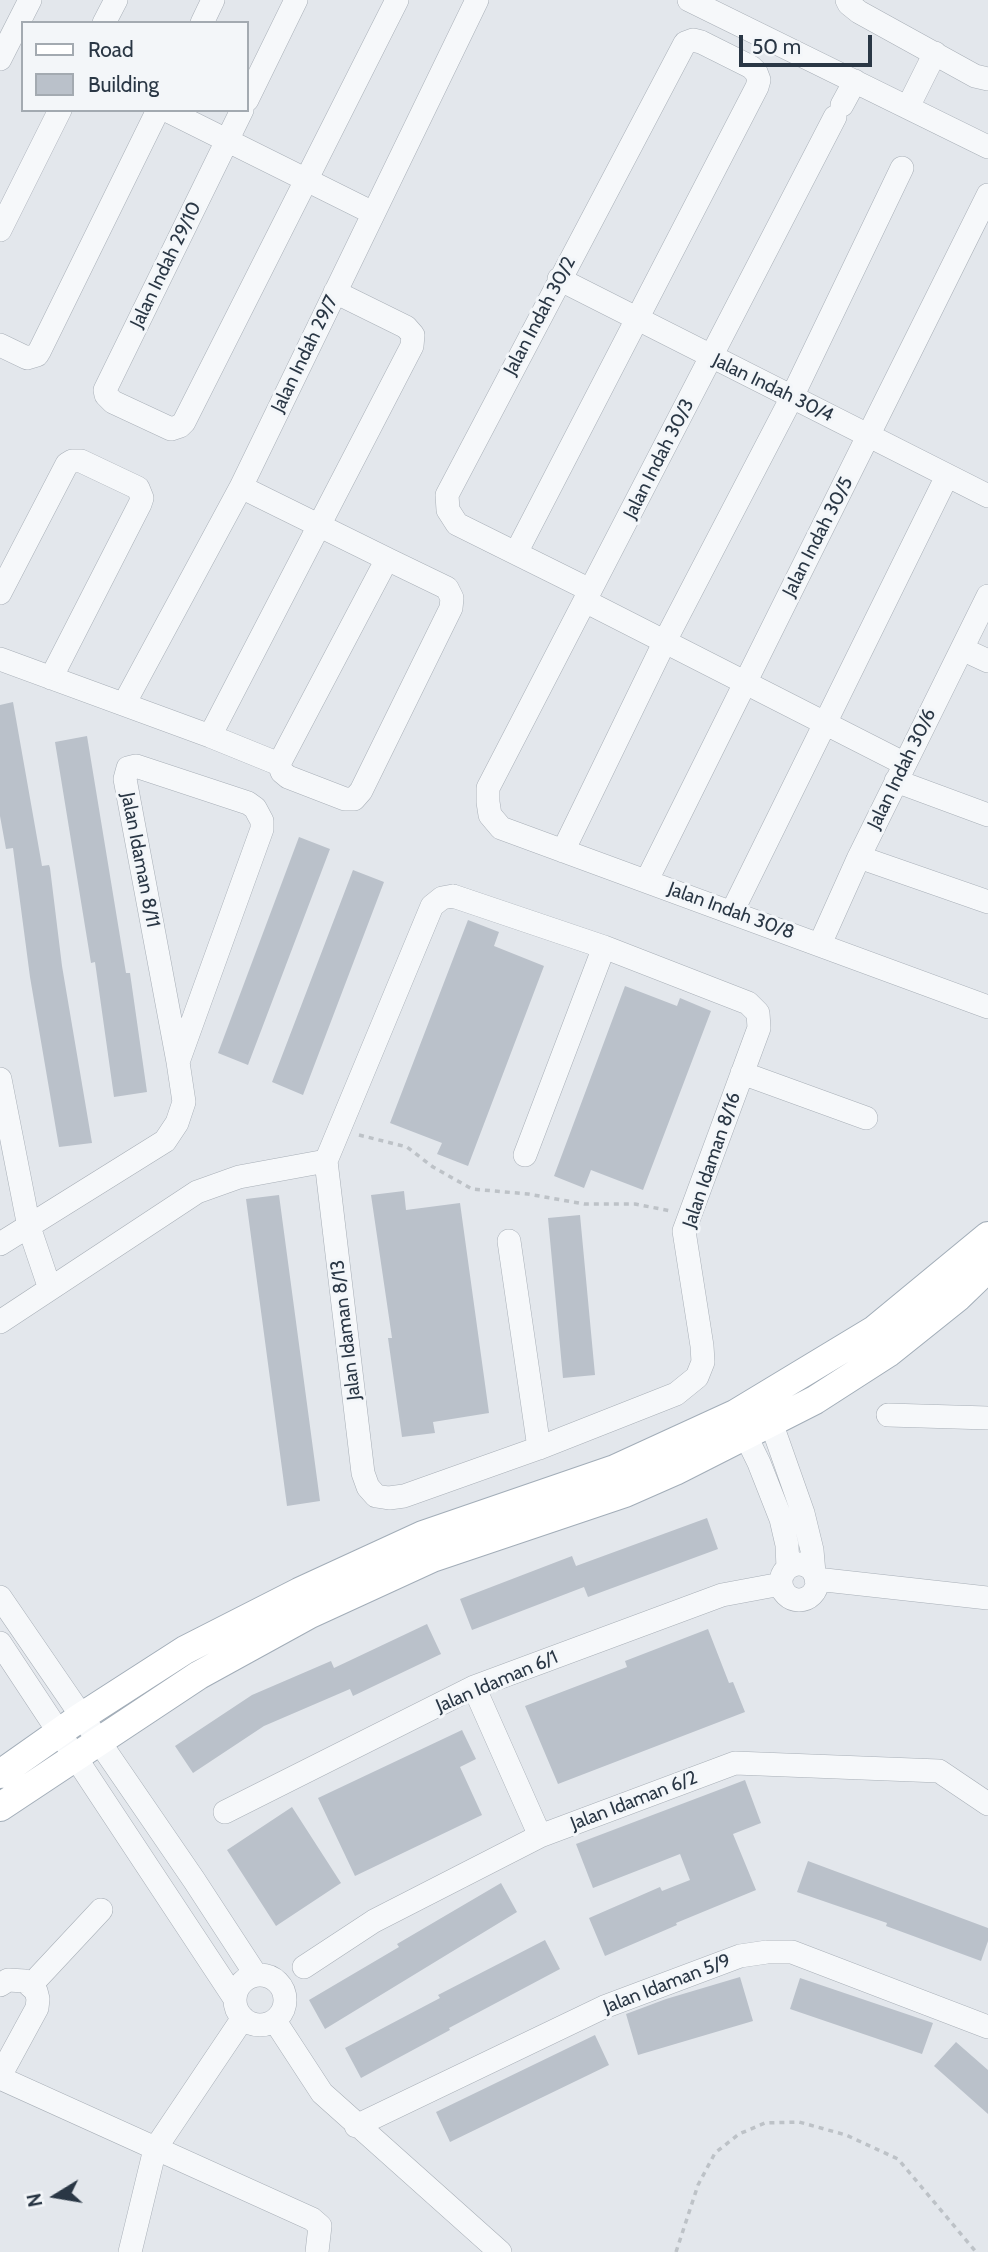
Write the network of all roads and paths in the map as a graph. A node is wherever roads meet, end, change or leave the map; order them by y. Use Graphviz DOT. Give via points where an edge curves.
graph roads {
  1 [pos="30,0"];
  2 [pos="116,0"];
  3 [pos="213,0"];
  4 [pos="296,0"];
  5 [pos="397,0"];
  6 [pos="477,0"];
  7 [pos="689,0"];
  8 [pos="848,0"];
  9 [pos="105,21"];
  10 [pos="203,21"];
  11 [pos="12,33"];
  12 [pos="934,53"];
  13 [pos="0,59"];
  14 [pos="988,79"];
  15 [pos="855,81"];
  16 [pos="248,98"];
  17 [pos="908,107"];
  18 [pos="59,112"];
  19 [pos="157,112"];
  20 [pos="170,112"];
  21 [pos="241,112"];
  22 [pos="227,140"];
  23 [pos="988,147"];
  24 [pos="902,168"];
  25 [pos="306,180"];
  26 [pos="988,195"];
  27 [pos="373,213"];
  28 [pos="0,230"];
  29 [pos="559,279"];
  30 [pos="335,292"];
  31 [pos="637,319"];
  32 [pos="0,345"];
  33 [pos="711,357"];
  34 [pos="792,397"];
  35 [pos="869,436"];
  36 [pos="947,476"];
  37 [pos="241,487"];
  38 [pos="988,496"];
  39 [pos="319,525"];
  40 [pos="516,553"];
  41 [pos="387,559"];
  42 [pos="0,593"];
  43 [pos="588,596"];
  44 [pos="988,596"];
  45 [pos="665,641"];
  46 [pos="962,649"];
  47 [pos="0,660"];
  48 [pos="988,661"];
  49 [pos="51,678"];
  50 [pos="745,682"];
  51 [pos="124,704"];
  52 [pos="825,723"];
  53 [pos="210,736"];
  54 [pos="279,764"];
  55 [pos="900,772"];
  56 [pos="488,802"];
  57 [pos="986,810"];
  58 [pos="563,851"];
  59 [pos="859,858"];
  60 [pos="647,880"];
  61 [pos="988,902"];
  62 [pos="732,912"];
  63 [pos="820,944"];
  64 [pos="604,947"];
  65 [pos="988,1007"];
  66 [pos="178,1062"];
  67 [pos="742,1073"];
  68 [pos="0,1079"];
  69 [pos="866,1118"];
  70 [pos="339,1130"];
  71 [pos="525,1155"];
  72 [pos="326,1161"];
  73 [pos="690,1215"];
  74 [pos="29,1227"];
  75 [pos="988,1236"];
  76 [pos="509,1241"];
  77 [pos="0,1244"];
  78 [pos="988,1268"];
  79 [pos="50,1289"];
  80 [pos="0,1322"];
  81 [pos="767,1410"];
  82 [pos="888,1415"];
  83 [pos="988,1418"];
  84 [pos="740,1425"];
  85 [pos="539,1448"];
  86 [pos="785,1576"];
  87 [pos="815,1576"];
  88 [pos="0,1597"];
  89 [pos="988,1598"];
  90 [pos="0,1643"];
  91 [pos="474,1687"];
  92 [pos="78,1737"];
  93 [pos="0,1774"];
  94 [pos="988,1804"];
  95 [pos="0,1807"];
  96 [pos="225,1812"];
  97 [pos="540,1836"];
  98 [pos="101,1910"];
  99 [pos="304,1967"];
  100 [pos="256,1975"];
  101 [pos="0,1985"];
  102 [pos="31,1985"];
  103 [pos="239,2009"];
  104 [pos="275,2021"];
  105 [pos="988,2027"];
  106 [pos="0,2077"];
  107 [pos="356,2126"];
  108 [pos="155,2149"];
  109 [pos="130,2252"];
  110 [pos="317,2252"];
  111 [pos="500,2252"];
  112 [pos="676,2252"];
  113 [pos="975,2252"];
  1 -- 11 [label="street"];
  2 -- 9 [label="street"];
  3 -- 10 [label="street"];
  4 -- 16 [label="street"];
  5 -- 25 [label="street"];
  6 -- 27 [label="street, Jalan Indah 29/7"];
  7 -- 15 [label="street"];
  8 -- 12 [label="street" via="859,12"];
  11 -- 13 [label="street"];
  12 -- 14 [label="street"];
  12 -- 17 [label="street"];
  15 -- 17 [label="street"];
  15 -- 33 [label="street, Jalan Indah 30/3"];
  17 -- 23 [label="street"];
  18 -- 28 [label="street"];
  19 -- 32 [label="street" via="37,355 27,358"];
  20 -- 22 [label="street"];
  21 -- 22 [label="street, Jalan Indah 29/10"];
  22 -- 25 [label="street"];
  22 -- 25 [label="street, Jalan Indah 29/10" via="107,384 109,399 130,410 171,429 184,422"];
  24 -- 34 [label="street"];
  25 -- 27 [label="street"];
  26 -- 35 [label="street, Jalan Indah 30/5"];
  27 -- 30 [label="street, Jalan Indah 29/7"];
  29 -- 31 [label="street, Jalan Indah 30/4"];
  29 -- 31 [label="street, Jalan Indah 30/2" via="685,43 701,42 751,67 759,80 757,87"];
  29 -- 40 [label="street, Jalan Indah 30/2" via="447,495 448,510 457,524"];
  30 -- 37 [label="street, Jalan Indah 29/7"];
  30 -- 39 [label="street" via="406,327 414,341"];
  31 -- 33 [label="street, Jalan Indah 30/4"];
  31 -- 40 [label="street"];
  33 -- 34 [label="street, Jalan Indah 30/4"];
  33 -- 43 [label="street, Jalan Indah 30/3"];
  34 -- 35 [label="street, Jalan Indah 30/4"];
  34 -- 45 [label="street"];
  35 -- 36 [label="street, Jalan Indah 30/4"];
  35 -- 50 [label="street, Jalan Indah 30/5"];
  36 -- 38 [label="street, Jalan Indah 30/4"];
  36 -- 52 [label="street"];
  37 -- 39 [label="street"];
  37 -- 51 [label="street, Jalan Indah 29/7"];
  39 -- 41 [label="street"];
  39 -- 53 [label="street"];
  40 -- 43 [label="street, Jalan Indah 30/2"];
  41 -- 54 [label="street"];
  41 -- 54 [label="street" via="447,588 451,608 361,791 355,799 345,799 288,776"];
  42 -- 49 [label="street" via="67,464 77,460 138,488 141,504"];
  43 -- 45 [label="street, Jalan Indah 30/2"];
  43 -- 56 [label="street, Jalan Indah 30/3" via="488,788"];
  44 -- 46 [label="street, Jalan Indah 30/6"];
  45 -- 50 [label="street, Jalan Indah 30/2"];
  45 -- 58 [label="street"];
  46 -- 48 [label="street"];
  46 -- 55 [label="street, Jalan Indah 30/6"];
  47 -- 49 [label="street"];
  49 -- 51 [label="street"];
  50 -- 52 [label="street, Jalan Indah 30/2"];
  50 -- 60 [label="street, Jalan Indah 30/5"];
  51 -- 53 [label="street"];
  52 -- 55 [label="street, Jalan Indah 30/2"];
  52 -- 62 [label="street"];
  53 -- 54 [label="street"];
  55 -- 57 [label="street, Jalan Indah 30/2"];
  55 -- 59 [label="street, Jalan Indah 30/6"];
  56 -- 58 [label="street, Jalan Indah 30/8" via="490,815 501,828"];
  58 -- 60 [label="street, Jalan Indah 30/8"];
  59 -- 61 [label="street"];
  59 -- 63 [label="street, Jalan Indah 30/6"];
  60 -- 62 [label="street, Jalan Indah 30/8"];
  62 -- 63 [label="street, Jalan Indah 30/8"];
  63 -- 65 [label="street, Jalan Indah 30/8"];
  64 -- 67 [label="street, Jalan Idaman 8/16" via="747,1003 758,1013 759,1028"];
  64 -- 70 [label="street" via="453,896 442,898 432,906"];
  64 -- 71 [label="street"];
  66 -- 66 [label="street, Jalan Idaman 8/11" via="125,779 128,768 136,766 248,803 262,821"];
  66 -- 74 [label="street, Jalan Idaman 8/11" via="184,1102 165,1141"];
  67 -- 69 [label="street"];
  67 -- 73 [label="street, Jalan Idaman 8/16"];
  68 -- 74 [label="street"];
  70 -- 72 [label="street"];
  70 -- 73 [label="path" via="407,1147 472,1189 584,1204 635,1204"];
  72 -- 79 [label="street" via="239,1177 197,1192"];
  72 -- 85 [label="street, Jalan Idaman 8/13" via="368,1487 376,1496 404,1496"];
  73 -- 85 [label="street, Jalan Idaman 8/16" via="684,1230 702,1346 703,1362 697,1377 676,1394"];
  74 -- 77 [label="street"];
  74 -- 79 [label="street"];
  75 -- 81 [label="main road"];
  76 -- 85 [label="street"];
  78 -- 81 [label="main road" via="888,1353 815,1400"];
  79 -- 80 [label="street"];
  81 -- 84 [label="main road"];
  81 -- 87 [label="street" via="803,1513"];
  82 -- 83 [label="street"];
  84 -- 86 [label="street" via="781,1519 787,1545"];
  84 -- 92 [label="main road" via="676,1471 432,1559 310,1614"];
  86 -- 87 [label="street" via="799,1564"];
  86 -- 87 [label="street" via="786,1594 802,1600 815,1590"];
  86 -- 91 [label="street, Jalan Idaman 6/1"];
  87 -- 89 [label="street"];
  88 -- 92 [label="street"];
  90 -- 92 [label="street"];
  91 -- 96 [label="street, Jalan Idaman 6/1"];
  91 -- 97 [label="street"];
  92 -- 93 [label="main road"];
  92 -- 95 [label="main road"];
  92 -- 100 [label="street" via="194,1880"];
  92 -- 103 [label="street"];
  94 -- 97 [label="street, Jalan Idaman 6/2" via="939,1771 736,1763"];
  97 -- 99 [label="street, Jalan Idaman 6/2" via="374,1921"];
  98 -- 102 [label="street"];
  100 -- 103 [label="street" via="241,1983"];
  100 -- 104 [label="street" via="272,1978 283,1990 284,2007"];
  101 -- 102 [label="street" via="17,1979"];
  102 -- 106 [label="street" via="37,2008"];
  103 -- 104 [label="street" via="258,2025"];
  103 -- 108 [label="street"];
  104 -- 107 [label="street" via="322,2093"];
  105 -- 107 [label="street, Jalan Idaman 5/9" via="792,1951 740,1956 604,2007"];
  106 -- 108 [label="street"];
  107 -- 111 [label="street"];
  108 -- 109 [label="street"];
  108 -- 110 [label="street" via="312,2219 320,2227"];
  112 -- 113 [label="path" via="698,2185 715,2153 739,2134 765,2123 799,2122 898,2159"];
}
